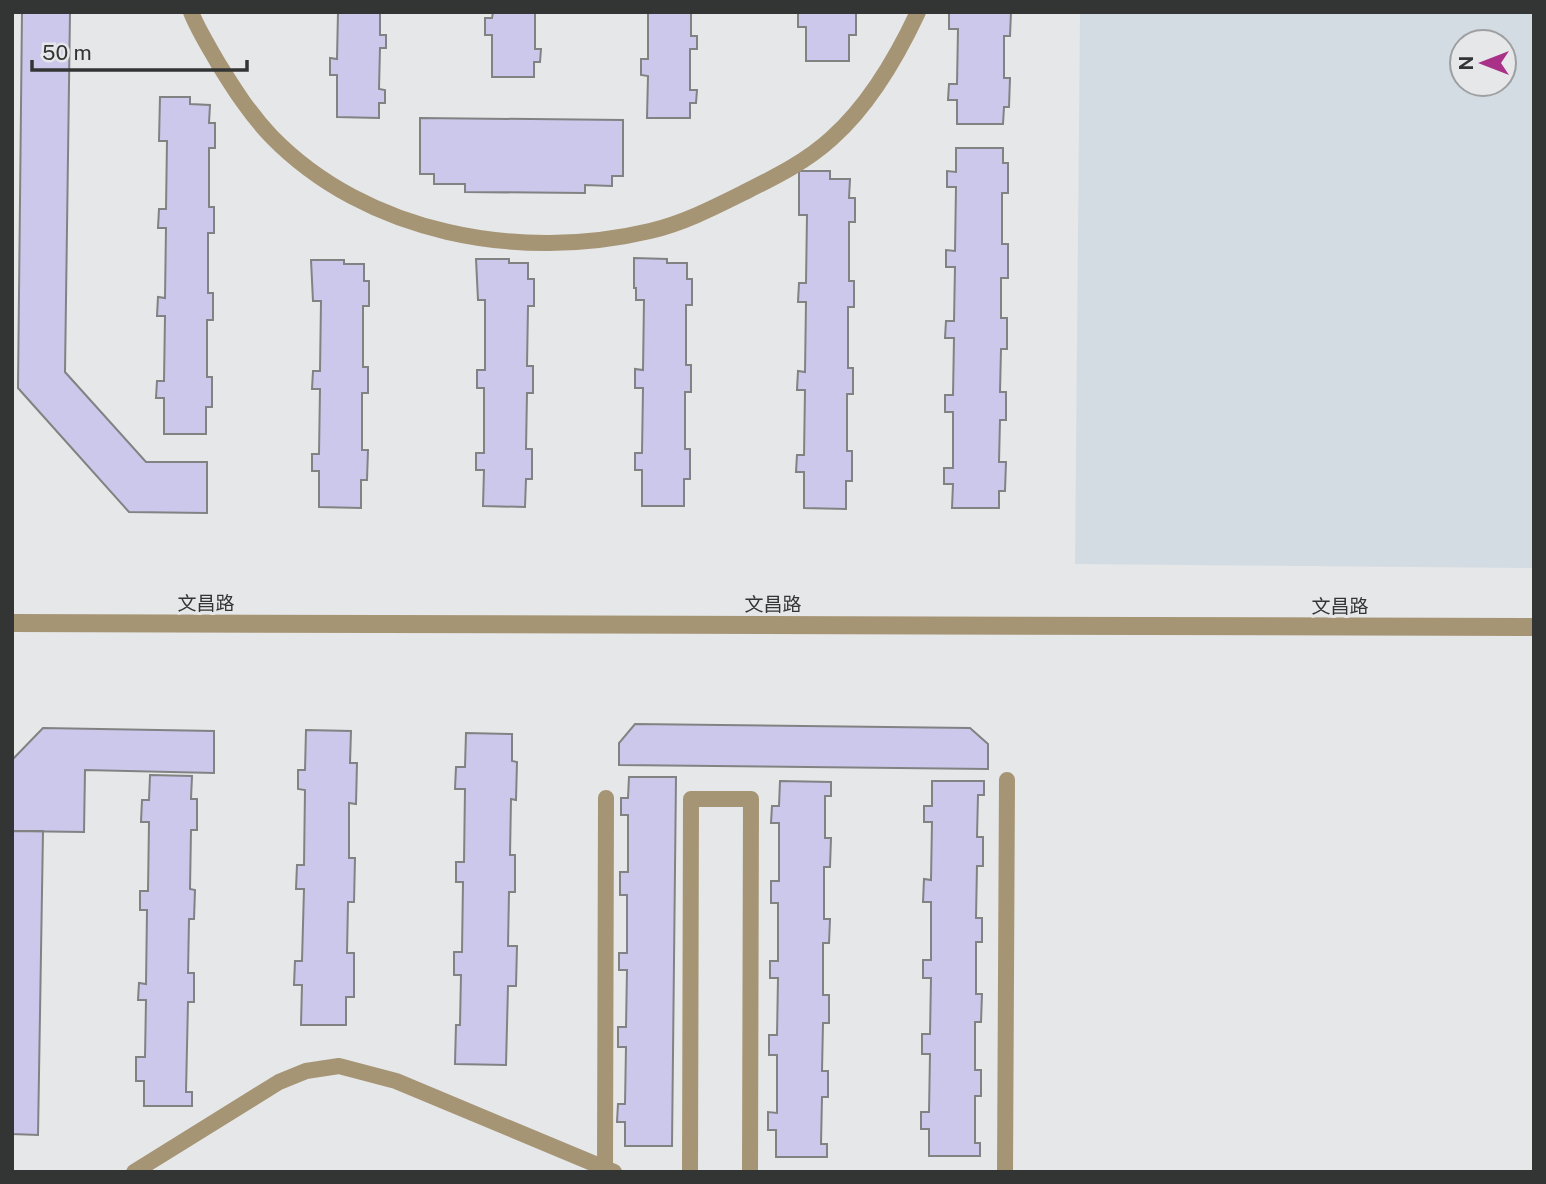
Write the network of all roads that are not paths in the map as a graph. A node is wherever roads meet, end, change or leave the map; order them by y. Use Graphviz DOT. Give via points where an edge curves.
graph roads {
  1 [pos="191,12"];
  2 [pos="918,12"];
  3 [pos="12,623"];
  4 [pos="1534,627"];
  5 [pos="1007,780"];
  6 [pos="606,798"];
  7 [pos="609,1170"];
  8 [pos="134,1172"];
  9 [pos="690,1172"];
  10 [pos="750,1172"];
  11 [pos="1005,1172"];
  1 -- 2 [label="lane" via="251,114 295,158 344,191 415,226 479,238 567,242 618,237 678,223 800,163 861,107"];
  3 -- 4 [label="street, 文昌路"];
  5 -- 11 [label="lane"];
  6 -- 7 [label="lane"];
  7 -- 8 [label="lane" via="396,1081 339,1066 306,1071 279,1082"];
  9 -- 10 [label="lane" via="691,799 751,799"];
}
